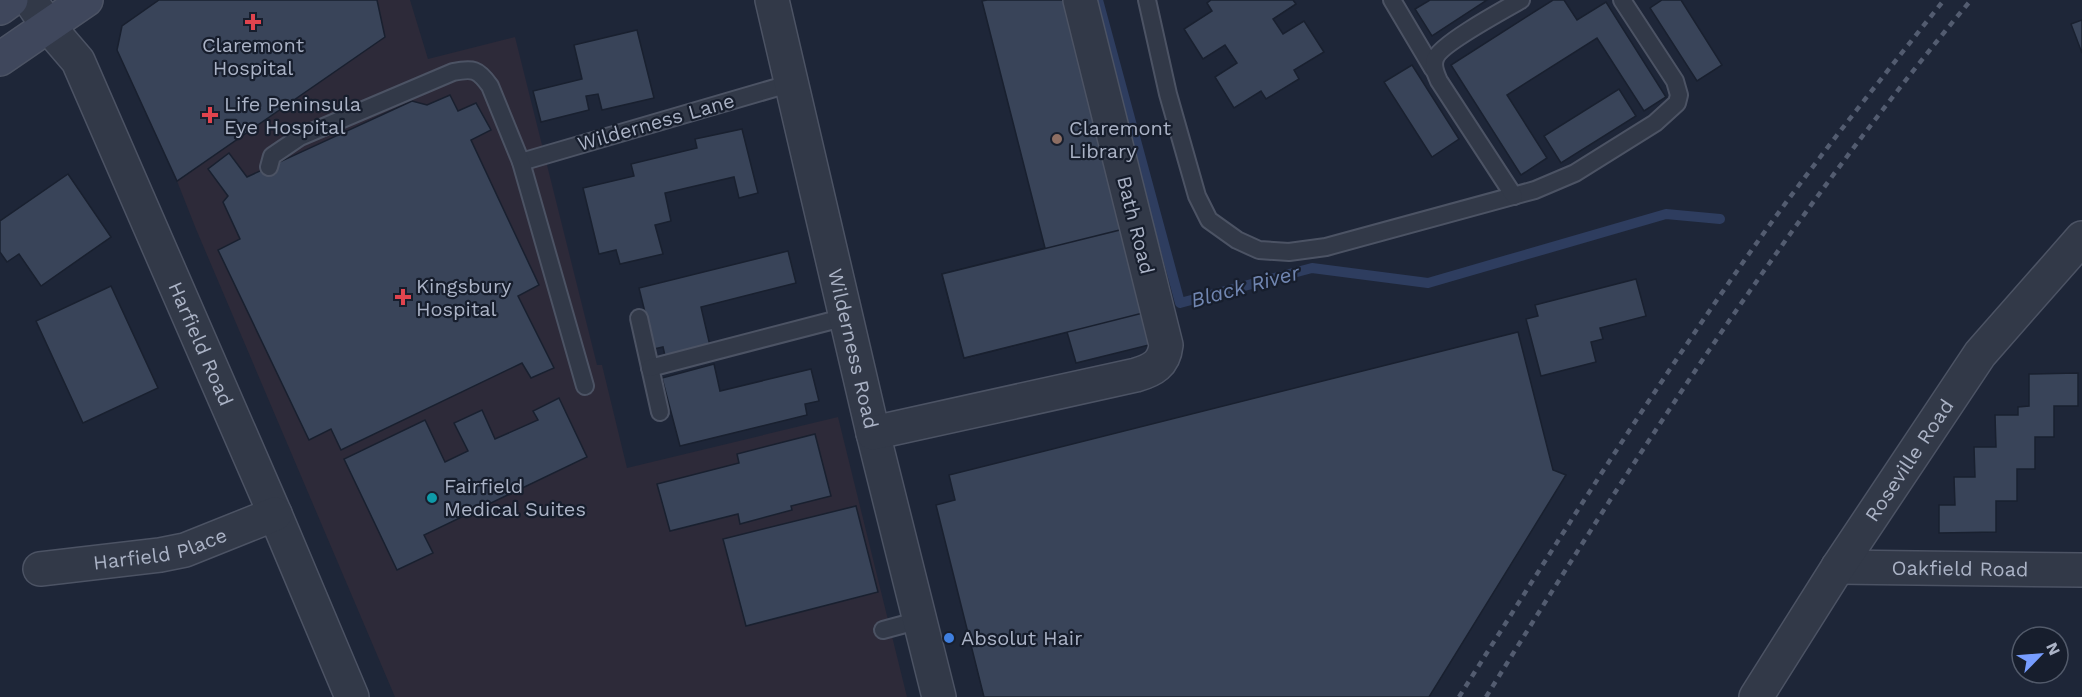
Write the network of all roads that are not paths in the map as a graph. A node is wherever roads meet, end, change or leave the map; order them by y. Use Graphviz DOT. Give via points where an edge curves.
graph roads {
  1 [pos="11,0"];
  2 [pos="30,0"];
  3 [pos="86,0"];
  4 [pos="772,0"];
  5 [pos="1080,0"];
  6 [pos="1147,0"];
  7 [pos="1392,0"];
  8 [pos="1521,0"];
  9 [pos="1622,0"];
  10 [pos="0,8"];
  11 [pos="48,26"];
  12 [pos="0,59"];
  13 [pos="1433,69"];
  14 [pos="792,83"];
  15 [pos="520,162"];
  16 [pos="269,167"];
  17 [pos="1514,196"];
  18 [pos="2082,238"];
  19 [pos="846,317"];
  20 [pos="639,318"];
  21 [pos="650,368"];
  22 [pos="585,386"];
  23 [pos="660,412"];
  24 [pos="873,433"];
  25 [pos="274,514"];
  26 [pos="1838,567"];
  27 [pos="40,569"];
  28 [pos="2082,570"];
  29 [pos="920,620"];
  30 [pos="884,630"];
  31 [pos="352,697"];
  32 [pos="939,697"];
  33 [pos="1756,697"];
  1 -- 10 [label="main road"];
  2 -- 11 [label="street, Harfield Road"];
  3 -- 11 [label="main road"];
  4 -- 14 [label="street, Wilderness Road"];
  5 -- 24 [label="street, Bath Road" via="1166,345 1165,354 1160,364 1136,375"];
  6 -- 17 [label="lane" via="1197,196 1209,220 1237,240 1259,250 1326,248"];
  7 -- 13 [label="lane"];
  8 -- 13 [label="lane" via="1441,50"];
  9 -- 17 [label="lane" via="1675,81 1677,103 1655,123 1575,173"];
  11 -- 12 [label="main road"];
  11 -- 25 [label="street, Harfield Road" via="78,61"];
  13 -- 17 [label="lane"];
  14 -- 15 [label="lane, Wilderness Lane"];
  14 -- 19 [label="street, Wilderness Road"];
  15 -- 16 [label="lane" via="490,86 483,76 470,69 453,72 300,137 272,156"];
  15 -- 22 [label="lane"];
  18 -- 26 [label="street, Roseville Road" via="1980,354"];
  19 -- 21 [label="lane"];
  19 -- 24 [label="street, Wilderness Road"];
  20 -- 21 [label="lane"];
  21 -- 23 [label="lane"];
  24 -- 29 [label="street, Wilderness Road"];
  25 -- 27 [label="street, Harfield Place" via="168,553"];
  25 -- 31 [label="street, Harfield Road"];
  26 -- 28 [label="street, Oakfield Road"];
  26 -- 33 [label="street, Roseville Road"];
  29 -- 30 [label="lane"];
  29 -- 32 [label="street, Wilderness Road"];
}
